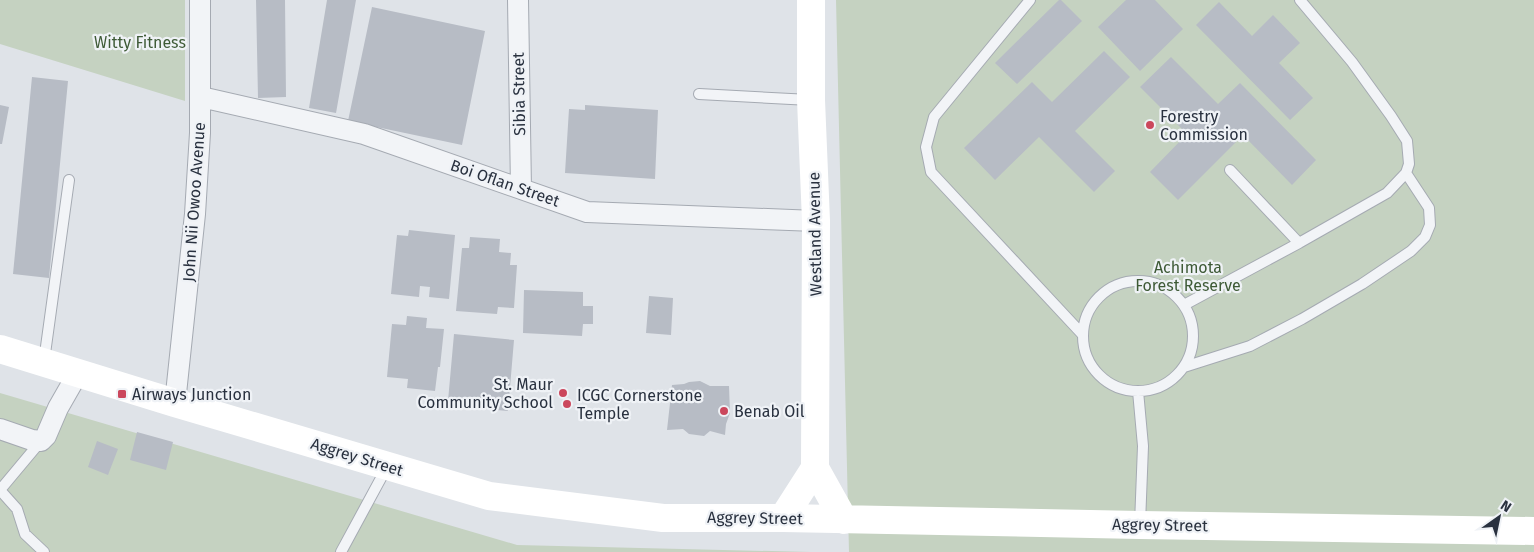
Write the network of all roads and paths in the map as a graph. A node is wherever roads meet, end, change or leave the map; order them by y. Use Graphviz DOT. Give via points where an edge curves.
graph roads {
  1 [pos="200,0"];
  2 [pos="518,0"];
  3 [pos="811,0"];
  4 [pos="1030,0"];
  5 [pos="1300,0"];
  6 [pos="699,94"];
  7 [pos="201,97"];
  8 [pos="811,100"];
  9 [pos="1230,170"];
  10 [pos="1406,173"];
  11 [pos="69,180"];
  12 [pos="521,189"];
  13 [pos="816,221"];
  14 [pos="1299,243"];
  15 [pos="1184,304"];
  16 [pos="1083,335"];
  17 [pos="0,348"];
  18 [pos="44,362"];
  19 [pos="1184,366"];
  20 [pos="78,373"];
  21 [pos="1138,391"];
  22 [pos="175,403"];
  23 [pos="0,429"];
  24 [pos="41,441"];
  25 [pos="388,466"];
  26 [pos="815,468"];
  27 [pos="0,490"];
  28 [pos="783,518"];
  29 [pos="844,520"];
  30 [pos="1140,525"];
  31 [pos="1534,531"];
  32 [pos="44,552"];
  33 [pos="342,552"];
  1 -- 7 [label="street, John Nii Owoo Avenue"];
  2 -- 12 [label="street, Sibia Street"];
  3 -- 8 [label="main road, Westland Avenue"];
  4 -- 16 [label="lane" via="934,118 926,147 931,172"];
  5 -- 10 [label="lane" via="1352,62 1395,122 1406,142 1409,164"];
  6 -- 8 [label="lane"];
  7 -- 12 [label="street, Boi Oflan Street" via="364,134"];
  7 -- 22 [label="street, John Nii Owoo Avenue" via="195,214"];
  8 -- 13 [label="main road, Westland Avenue"];
  9 -- 14 [label="lane"];
  10 -- 14 [label="lane" via="1387,193"];
  10 -- 19 [label="lane" via="1429,208 1430,225 1412,251 1362,284 1250,346"];
  11 -- 18 [label="lane"];
  12 -- 13 [label="street, Boi Oflan Street" via="587,212"];
  13 -- 26 [label="main road, Westland Avenue"];
  14 -- 15 [label="lane"];
  15 -- 16 [label="lane" via="1170,290 1152,282 1132,281 1113,286 1097,299 1087,316"];
  15 -- 19 [label="lane" via="1193,325 1193,347"];
  16 -- 21 [label="lane" via="1087,356 1099,374 1116,386"];
  17 -- 18 [label="main road, Aggrey Street"];
  18 -- 20 [label="main road, Aggrey Street"];
  19 -- 21 [label="lane" via="1172,380 1156,388"];
  20 -- 22 [label="main road, Aggrey Street"];
  20 -- 24 [label="street"];
  21 -- 30 [label="lane" via="1143,446"];
  22 -- 25 [label="main road, Aggrey Street"];
  23 -- 24 [label="street"];
  24 -- 27 [label="lane"];
  25 -- 28 [label="main road, Aggrey Street" via="490,496 663,518"];
  25 -- 33 [label="lane"];
  26 -- 28 [label="main road"];
  26 -- 29 [label="main road, Westland Avenue"];
  27 -- 32 [label="lane" via="17,509 25,534"];
  28 -- 29 [label="main road, Aggrey Street"];
  29 -- 30 [label="main road, Aggrey Street"];
  30 -- 31 [label="main road, Aggrey Street"];
}
